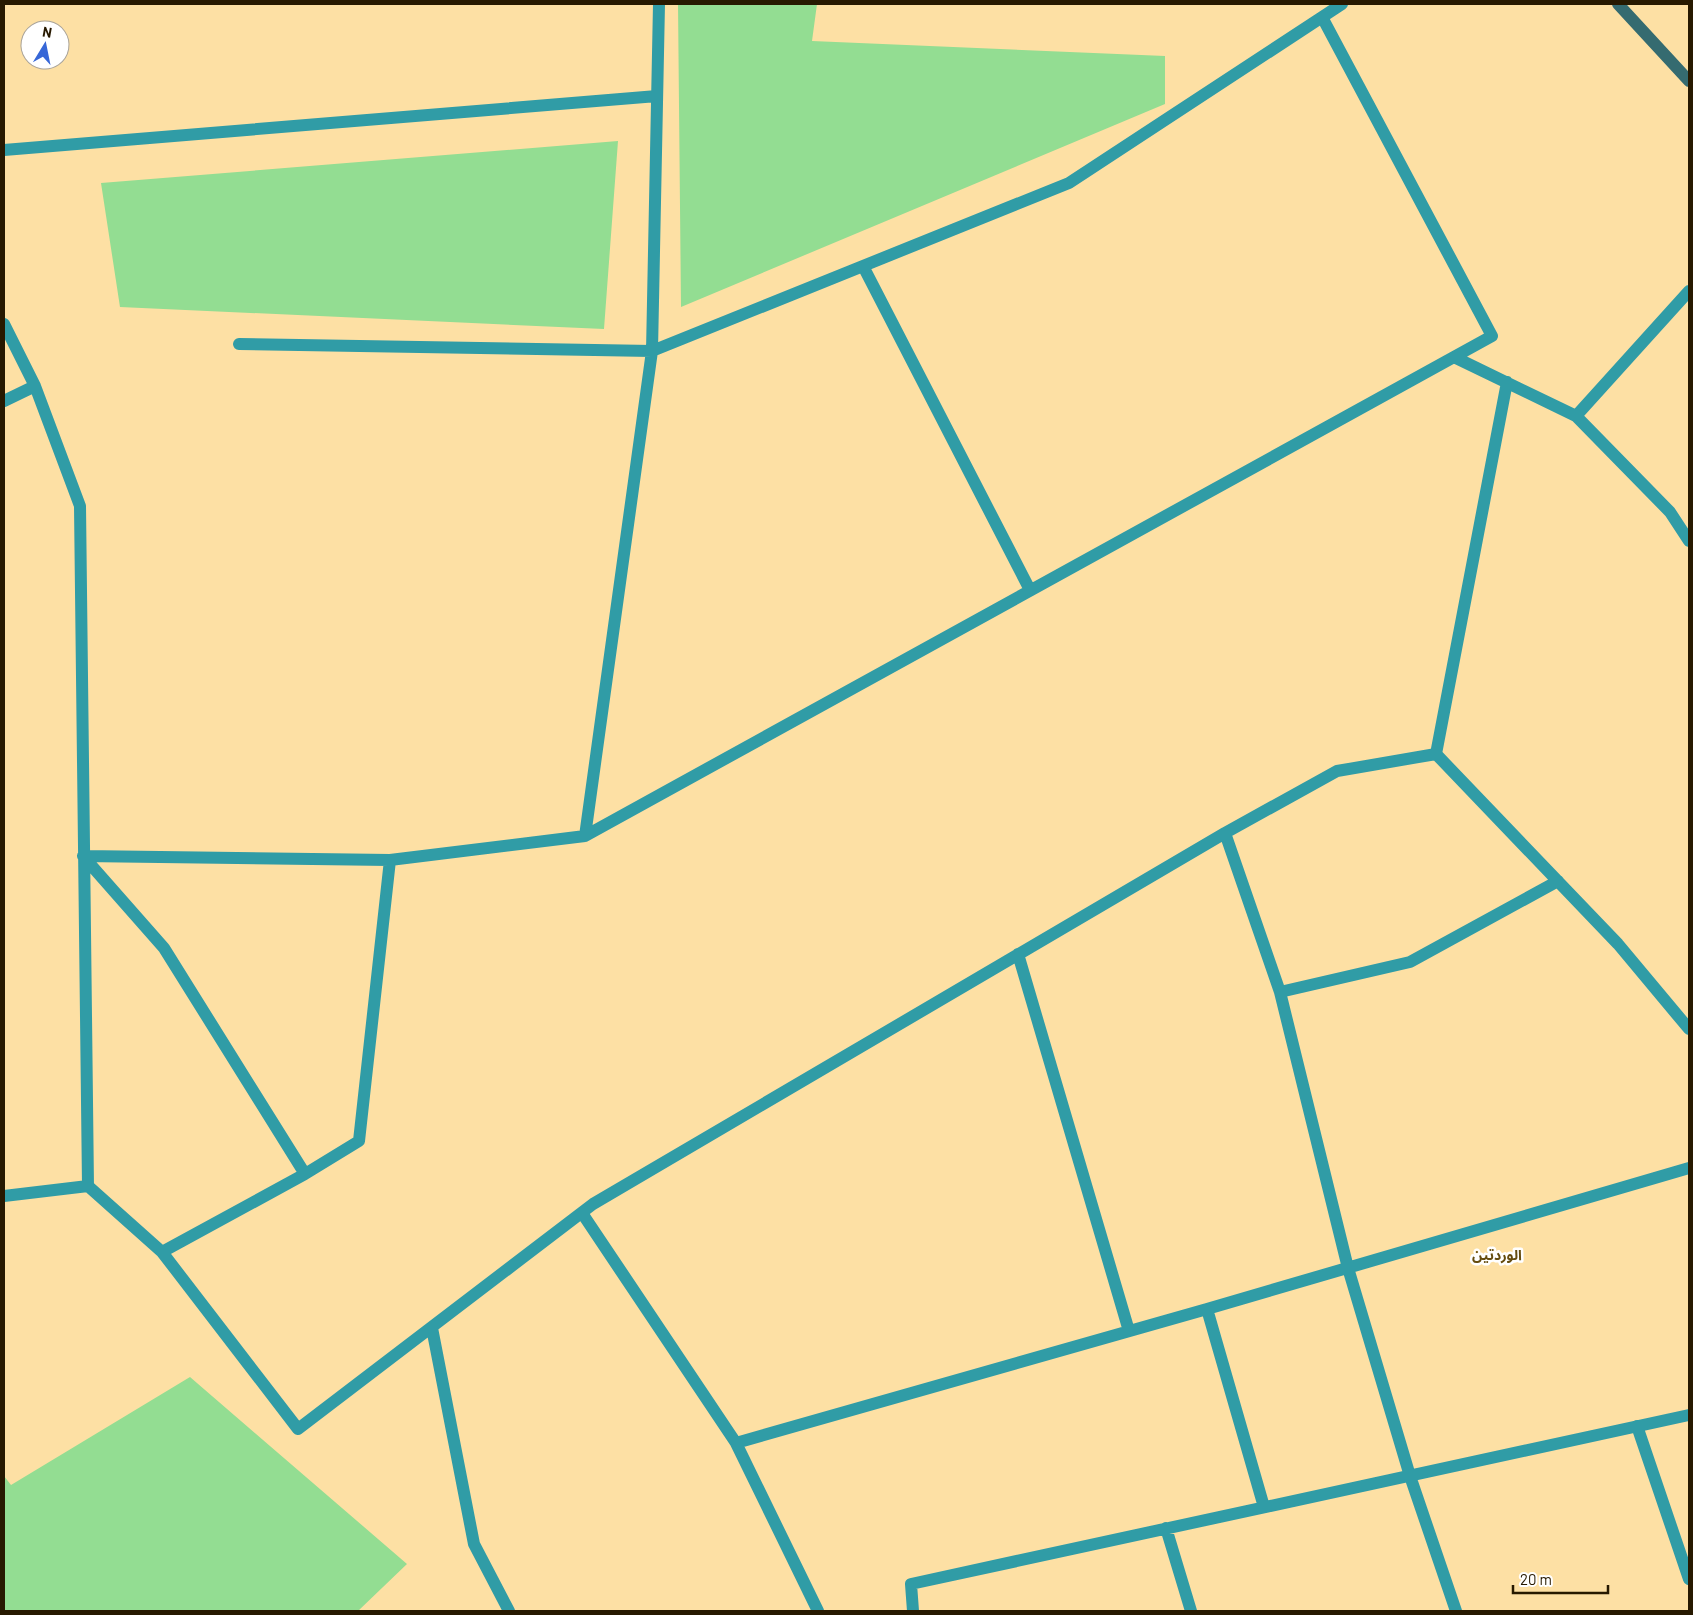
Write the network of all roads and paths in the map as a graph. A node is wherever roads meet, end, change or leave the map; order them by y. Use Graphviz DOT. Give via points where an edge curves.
graph roads {
  1 [pos="659,4"];
  2 [pos="1342,4"];
  3 [pos="1618,4"];
  4 [pos="1322,17"];
  5 [pos="1689,81"];
  6 [pos="657,96"];
  7 [pos="4,150"];
  8 [pos="862,266"];
  9 [pos="1689,291"];
  10 [pos="4,324"];
  11 [pos="239,344"];
  12 [pos="652,351"];
  13 [pos="1454,357"];
  14 [pos="1507,382"];
  15 [pos="35,386"];
  16 [pos="4,401"];
  17 [pos="1576,416"];
  18 [pos="1689,540"];
  19 [pos="1030,590"];
  20 [pos="1436,754"];
  21 [pos="1225,833"];
  22 [pos="584,836"];
  23 [pos="83,856"];
  24 [pos="390,860"];
  25 [pos="1558,881"];
  26 [pos="1018,954"];
  27 [pos="1280,992"];
  28 [pos="1689,1029"];
  29 [pos="1689,1168"];
  30 [pos="305,1174"];
  31 [pos="88,1186"];
  32 [pos="4,1196"];
  33 [pos="582,1213"];
  34 [pos="162,1252"];
  35 [pos="1348,1268"];
  36 [pos="1207,1309"];
  37 [pos="432,1328"];
  38 [pos="1129,1332"];
  39 [pos="1689,1415"];
  40 [pos="1637,1426"];
  41 [pos="736,1443"];
  42 [pos="1410,1476"];
  43 [pos="1264,1507"];
  44 [pos="1166,1528"];
  45 [pos="1689,1579"];
  46 [pos="509,1611"];
  47 [pos="818,1611"];
  48 [pos="913,1611"];
  49 [pos="1191,1611"];
  50 [pos="1456,1611"];
  1 -- 6 [label="street"];
  2 -- 4 [label="street"];
  3 -- 5 [label="street"];
  4 -- 8 [label="street" via="1069,183"];
  4 -- 13 [label="street" via="1492,336"];
  6 -- 7 [label="street"];
  6 -- 12 [label="street"];
  8 -- 12 [label="street"];
  8 -- 19 [label="street"];
  9 -- 17 [label="street"];
  10 -- 15 [label="street"];
  11 -- 12 [label="street"];
  12 -- 22 [label="street"];
  13 -- 14 [label="street"];
  13 -- 19 [label="street"];
  14 -- 17 [label="street"];
  14 -- 20 [label="street"];
  15 -- 16 [label="street"];
  15 -- 23 [label="street" via="80,506"];
  17 -- 18 [label="street" via="1670,512"];
  19 -- 22 [label="street"];
  20 -- 21 [label="street" via="1337,771"];
  20 -- 25 [label="street"];
  21 -- 26 [label="street"];
  21 -- 27 [label="street"];
  22 -- 24 [label="street"];
  23 -- 24 [label="street"];
  23 -- 30 [label="street" via="164,948"];
  23 -- 31 [label="street"];
  24 -- 30 [label="street" via="360,1141"];
  25 -- 27 [label="street" via="1410,962"];
  25 -- 28 [label="street" via="1618,944"];
  26 -- 33 [label="street"];
  26 -- 38 [label="street"];
  27 -- 35 [label="street"];
  29 -- 35 [label="street"];
  30 -- 34 [label="street"];
  31 -- 32 [label="street"];
  31 -- 34 [label="street"];
  33 -- 37 [label="street"];
  33 -- 41 [label="street"];
  34 -- 37 [label="street" via="298,1429"];
  35 -- 36 [label="street"];
  35 -- 42 [label="street"];
  36 -- 38 [label="street"];
  36 -- 43 [label="street"];
  37 -- 46 [label="street" via="474,1544"];
  38 -- 41 [label="street"];
  39 -- 40 [label="street"];
  40 -- 42 [label="street"];
  40 -- 45 [label="street"];
  41 -- 47 [label="street"];
  42 -- 43 [label="street"];
  42 -- 50 [label="street"];
  43 -- 44 [label="street"];
  44 -- 48 [label="street" via="910,1584"];
  44 -- 49 [label="street"];
}
